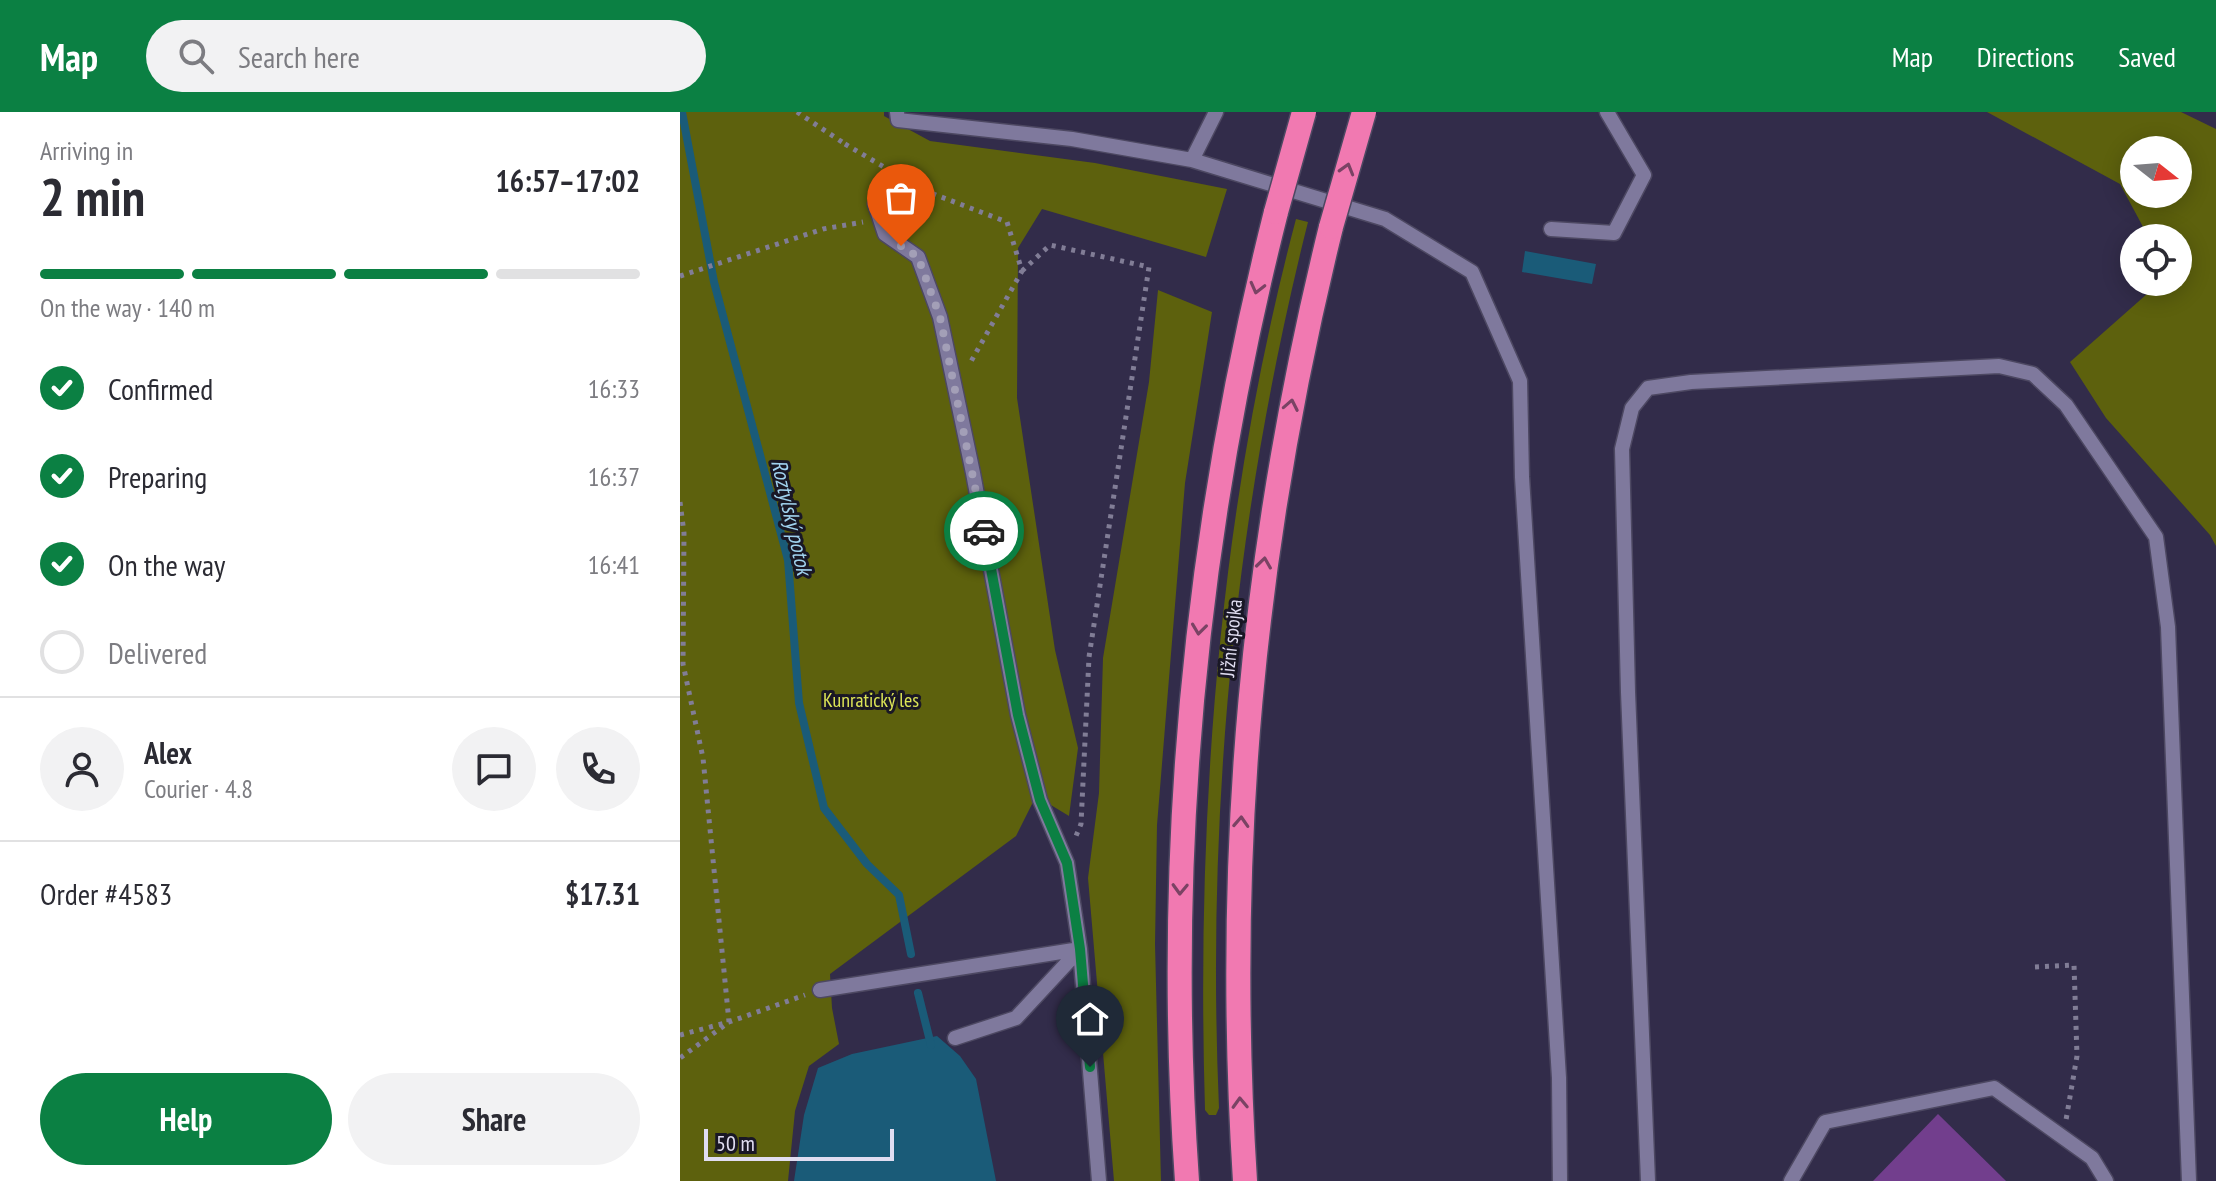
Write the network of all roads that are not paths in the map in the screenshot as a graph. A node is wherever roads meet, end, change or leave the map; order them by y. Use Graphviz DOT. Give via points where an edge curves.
graph roads {
  1 [pos="897,112"];
  2 [pos="1216,112"];
  3 [pos="1304,112"];
  4 [pos="1364,112"];
  5 [pos="1607,112"];
  6 [pos="1192,160"];
  7 [pos="875,204"];
  8 [pos="1551,229"];
  9 [pos="1080,949"];
  10 [pos="820,990"];
  11 [pos="955,1038"];
  12 [pos="2101,1179"];
  13 [pos="1099,1181"];
  14 [pos="1187,1181"];
  15 [pos="1245,1181"];
  16 [pos="1560,1181"];
  17 [pos="1648,1181"];
  18 [pos="1791,1181"];
  19 [pos="2189,1181"];
  1 -- 6 [label="lane" via="898,120 1072,139"];
  2 -- 6 [label="lane"];
  3 -- 14 [label="highway, Jižní spojka, one-way, bridge" via="1242,353 1198,636 1179,922"];
  15 -- 4 [label="highway, Jižní spojka, one-way, bridge" via="1236,956 1256,628 1301,353"];
  5 -- 8 [label="lane" via="1644,175 1614,233"];
  6 -- 16 [label="lane" via="1385,219 1472,272 1520,381 1559,1078"];
  7 -- 9 [label="lane" via="885,234 918,257 940,317 1018,715 1040,800 1067,863"];
  9 -- 10 [label="lane"];
  9 -- 11 [label="lane" via="1016,1018"];
  9 -- 13 [label="lane"];
  12 -- 18 [label="lane" via="2092,1158 1994,1088 1825,1122"];
  17 -- 19 [label="lane" via="1622,449 1632,408 1648,388 1691,382 1999,366 2033,374 2066,405 2156,537 2168,627"];
}
